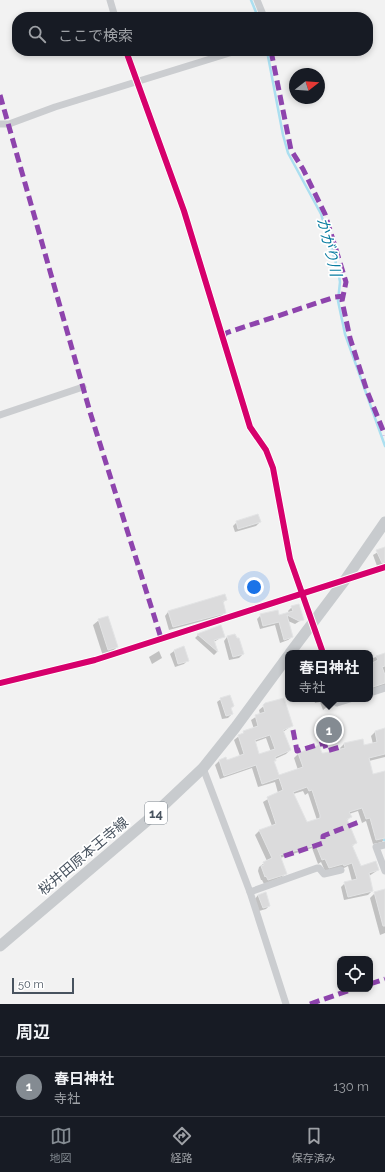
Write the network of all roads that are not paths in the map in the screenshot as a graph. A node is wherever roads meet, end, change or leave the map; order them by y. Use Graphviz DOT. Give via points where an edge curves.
graph roads {
  1 [pos="110,0"];
  2 [pos="257,0"];
  3 [pos="114,12"];
  4 [pos="262,12"];
  5 [pos="128,56"];
  6 [pos="220,56"];
  7 [pos="136,82"];
  8 [pos="0,124"];
  9 [pos="83,387"];
  10 [pos="0,415"];
  11 [pos="385,522"];
  12 [pos="385,567"];
  13 [pos="345,580"];
  14 [pos="303,593"];
  15 [pos="313,622"];
  16 [pos="292,650"];
  17 [pos="321,650"];
  18 [pos="285,660"];
  19 [pos="0,683"];
  20 [pos="385,688"];
  21 [pos="373,692"];
  22 [pos="203,768"];
  23 [pos="385,844"];
  24 [pos="341,870"];
  25 [pos="385,871"];
  26 [pos="250,892"];
  27 [pos="0,946"];
  28 [pos="286,1004"];
  1 -- 3 [label="street"];
  2 -- 4 [label="street"];
  5 -- 7 [label="street"];
  6 -- 7 [label="street"];
  7 -- 8 [label="street" via="9,124"];
  7 -- 14 [label="street" via="184,211 250,427 266,450 273,468 290,558"];
  9 -- 10 [label="street"];
  11 -- 13 [label="main road"];
  12 -- 13 [label="street"];
  13 -- 14 [label="street"];
  13 -- 15 [label="main road"];
  14 -- 15 [label="street"];
  14 -- 19 [label="street" via="95,660"];
  15 -- 16 [label="main road"];
  15 -- 17 [label="street"];
  18 -- 22 [label="main road, 桜井田原本王寺線 / 14" via="236,728"];
  20 -- 21 [label="street"];
  22 -- 26 [label="street"];
  22 -- 27 [label="main road, 桜井田原本王寺線 / 14" via="148,820"];
  23 -- 25 [label="street" via="376,847"];
  24 -- 26 [label="street" via="324,874 317,868"];
  26 -- 28 [label="street"];
}
